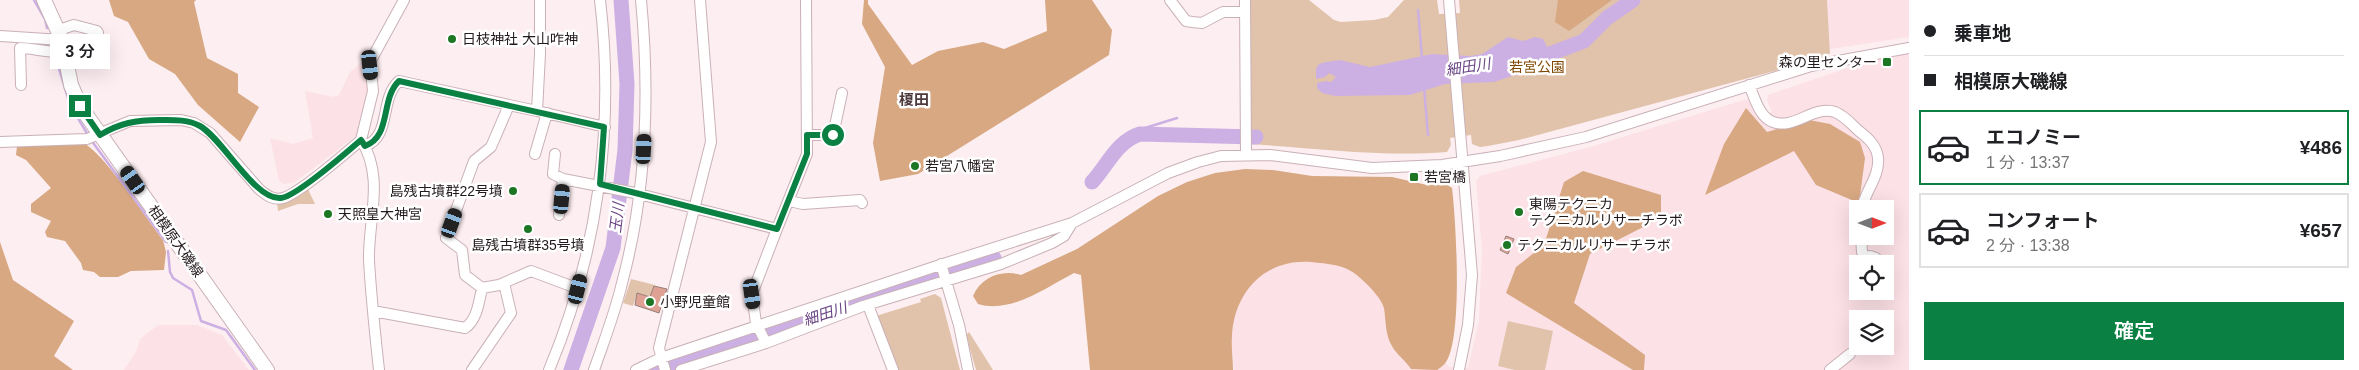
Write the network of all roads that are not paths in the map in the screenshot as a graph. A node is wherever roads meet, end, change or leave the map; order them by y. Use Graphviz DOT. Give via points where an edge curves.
graph roads {
  1 [pos="44,0"];
  2 [pos="404,0"];
  3 [pos="540,0"];
  4 [pos="600,0"];
  5 [pos="641,0"];
  6 [pos="700,0"];
  7 [pos="806,0"];
  8 [pos="1170,0"];
  9 [pos="1245,0"];
  10 [pos="1449,5"];
  11 [pos="1245,12"];
  12 [pos="98,33"];
  13 [pos="0,36"];
  14 [pos="62,40"];
  15 [pos="1909,48"];
  16 [pos="19,81"];
  17 [pos="1749,85"];
  18 [pos="842,93"];
  19 [pos="509,105"];
  20 [pos="537,110"];
  21 [pos="547,113"];
  22 [pos="604,127"];
  23 [pos="807,135"];
  24 [pos="93,137"];
  25 [pos="0,142"];
  26 [pos="363,143"];
  27 [pos="535,149"];
  28 [pos="554,154"];
  29 [pos="1246,154"];
  30 [pos="1462,163"];
  31 [pos="563,180"];
  32 [pos="602,185"];
  33 [pos="637,193"];
  34 [pos="1866,200"];
  35 [pos="789,201"];
  36 [pos="862,203"];
  37 [pos="695,207"];
  38 [pos="559,215"];
  39 [pos="1072,223"];
  40 [pos="777,229"];
  41 [pos="944,272"];
  42 [pos="504,283"];
  43 [pos="482,288"];
  44 [pos="578,289"];
  45 [pos="862,300"];
  46 [pos="373,311"];
  47 [pos="763,335"];
  48 [pos="1849,355"];
  49 [pos="663,364"];
  50 [pos="709,366"];
  51 [pos="267,370"];
  52 [pos="379,370"];
  53 [pos="472,370"];
  54 [pos="549,370"];
  55 [pos="594,370"];
  56 [pos="636,370"];
  57 [pos="681,370"];
  58 [pos="893,370"];
  59 [pos="968,370"];
  60 [pos="1459,370"];
  61 [pos="1830,370"];
  1 -- 14 [label="main road, 相模原大磯線"];
  2 -- 26 [label="street" via="370,62 373,91"];
  3 -- 20 [label="street"];
  4 -- 22 [label="street" via="605,57"];
  5 -- 33 [label="street" via="646,43 646,105"];
  6 -- 37 [label="street" via="711,142"];
  7 -- 23 [label="street"];
  8 -- 11 [label="street" via="1186,21 1197,23 1222,12"];
  9 -- 11 [label="street"];
  10 -- 30 [label="street"];
  11 -- 29 [label="street"];
  12 -- 14 [label="street" via="97,30 74,25"];
  13 -- 14 [label="street"];
  14 -- 16 [label="street" via="51,54 32,48 16,48"];
  14 -- 24 [label="main road, 相模原大磯線" via="75,96"];
  15 -- 17 [label="street" via="1820,64"];
  17 -- 30 [label="street" via="1586,136"];
  17 -- 34 [label="street" via="1762,114 1775,123 1829,111 1842,116 1870,140 1877,153 1878,168"];
  18 -- 23 [label="street" via="833,135"];
  19 -- 20 [label="street"];
  19 -- 26 [label="street" via="399,81 388,97 380,134 373,143"];
  19 -- 43 [label="street" via="491,147 474,161 446,238 462,250 465,275"];
  20 -- 21 [label="street"];
  21 -- 22 [label="street"];
  21 -- 27 [label="street"];
  22 -- 32 [label="street"];
  23 -- 35 [label="street" via="807,154"];
  24 -- 25 [label="street"];
  24 -- 26 [label="street" via="130,121 181,120 194,123 210,133 264,193 279,199"];
  24 -- 51 [label="main road, 相模原大磯線"];
  26 -- 46 [label="street" via="375,199 369,257"];
  28 -- 31 [label="street" via="553,174"];
  29 -- 30 [label="street" via="1372,168"];
  29 -- 39 [label="street" via="1221,156 1183,167"];
  30 -- 60 [label="street" via="1472,275 1469,317"];
  31 -- 32 [label="street"];
  31 -- 38 [label="street"];
  32 -- 33 [label="street"];
  32 -- 44 [label="street"];
  33 -- 37 [label="street"];
  33 -- 55 [label="street" via="622,284"];
  35 -- 36 [label="street" via="803,204 860,200"];
  35 -- 40 [label="street"];
  37 -- 40 [label="street"];
  37 -- 49 [label="street" via="658,348"];
  39 -- 41 [label="street"];
  39 -- 41 [label="street" via="1064,236 1052,243 1001,264"];
  40 -- 47 [label="street" via="752,294 756,323"];
  41 -- 45 [label="street"];
  41 -- 45 [label="street"];
  41 -- 59 [label="street"];
  42 -- 43 [label="street"];
  42 -- 44 [label="street" via="532,271"];
  42 -- 53 [label="street" via="511,313"];
  43 -- 46 [label="street" via="479,305 465,328"];
  44 -- 54 [label="street"];
  45 -- 47 [label="street"];
  45 -- 47 [label="street"];
  45 -- 58 [label="street"];
  46 -- 52 [label="street"];
  47 -- 49 [label="street"];
  47 -- 50 [label="street"];
  48 -- 61 [label="street"];
  49 -- 56 [label="street"];
  50 -- 57 [label="street"];
}
